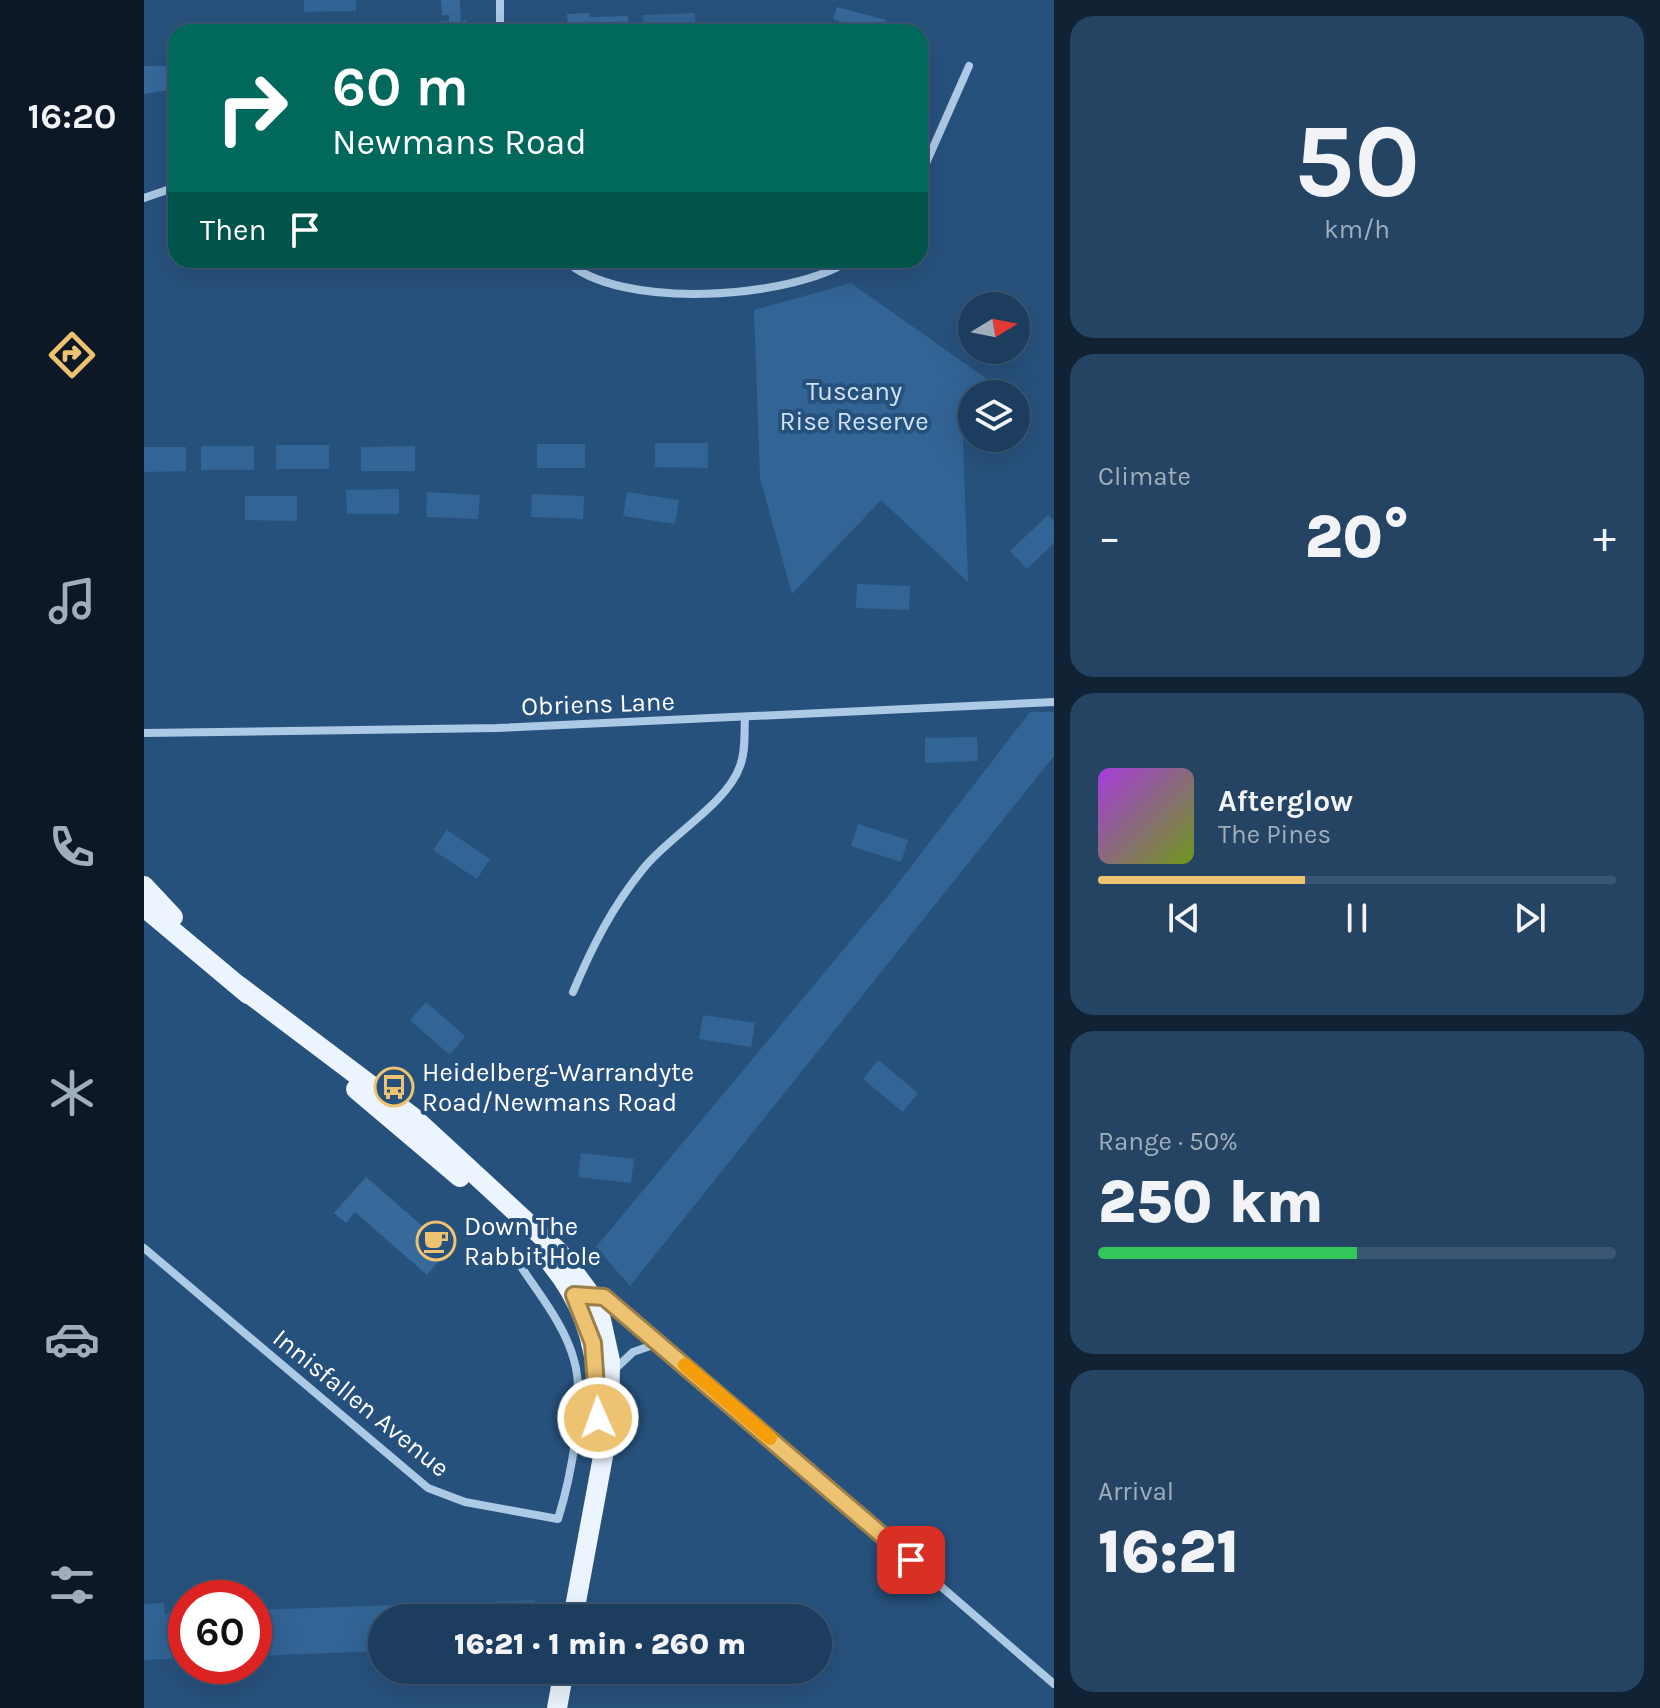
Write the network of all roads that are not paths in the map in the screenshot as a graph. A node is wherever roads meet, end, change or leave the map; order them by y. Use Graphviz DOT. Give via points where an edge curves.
graph roads {
  1 [pos="500,0"];
  2 [pos="500,24"];
  3 [pos="969,66"];
  4 [pos="928,159"];
  5 [pos="168,190"];
  6 [pos="144,198"];
  7 [pos="574,268"];
  8 [pos="834,268"];
  9 [pos="1054,702"];
  10 [pos="745,717"];
  11 [pos="144,733"];
  12 [pos="144,886"];
  13 [pos="144,907"];
  14 [pos="218,968"];
  15 [pos="573,992"];
  16 [pos="144,1248"];
  17 [pos="522,1268"];
  18 [pos="582,1294"];
  19 [pos="659,1343"];
  20 [pos="610,1374"];
  21 [pos="595,1492"];
  22 [pos="575,1604"];
  23 [pos="561,1684"];
  24 [pos="1054,1684"];
  25 [pos="557,1708"];
  1 -- 2 [label="street"];
  3 -- 4 [label="street"];
  5 -- 6 [label="street"];
  7 -- 8 [label="street" via="613,287 658,294 795,282"];
  9 -- 10 [label="street, Obriens Lane"];
  10 -- 11 [label="street, Obriens Lane" via="484,728"];
  10 -- 15 [label="street" via="744,750 734,779 626,890 600,931"];
  12 -- 14 [label="main road"];
  13 -- 14 [label="main road"];
  14 -- 18 [label="main road" via="518,1227"];
  16 -- 17 [label="street, Innisfallen Avenue" via="428,1488 465,1502 558,1519 573,1438 577,1375 566,1340"];
  18 -- 19 [label="street" via="604,1297"];
  18 -- 20 [label="main road" via="605,1336"];
  18 -- 21 [label="main road" via="597,1378"];
  19 -- 20 [label="street" via="633,1352"];
  19 -- 24 [label="street"];
  20 -- 21 [label="main road" via="609,1424"];
  21 -- 22 [label="main road"];
  23 -- 25 [label="main road"];
}
